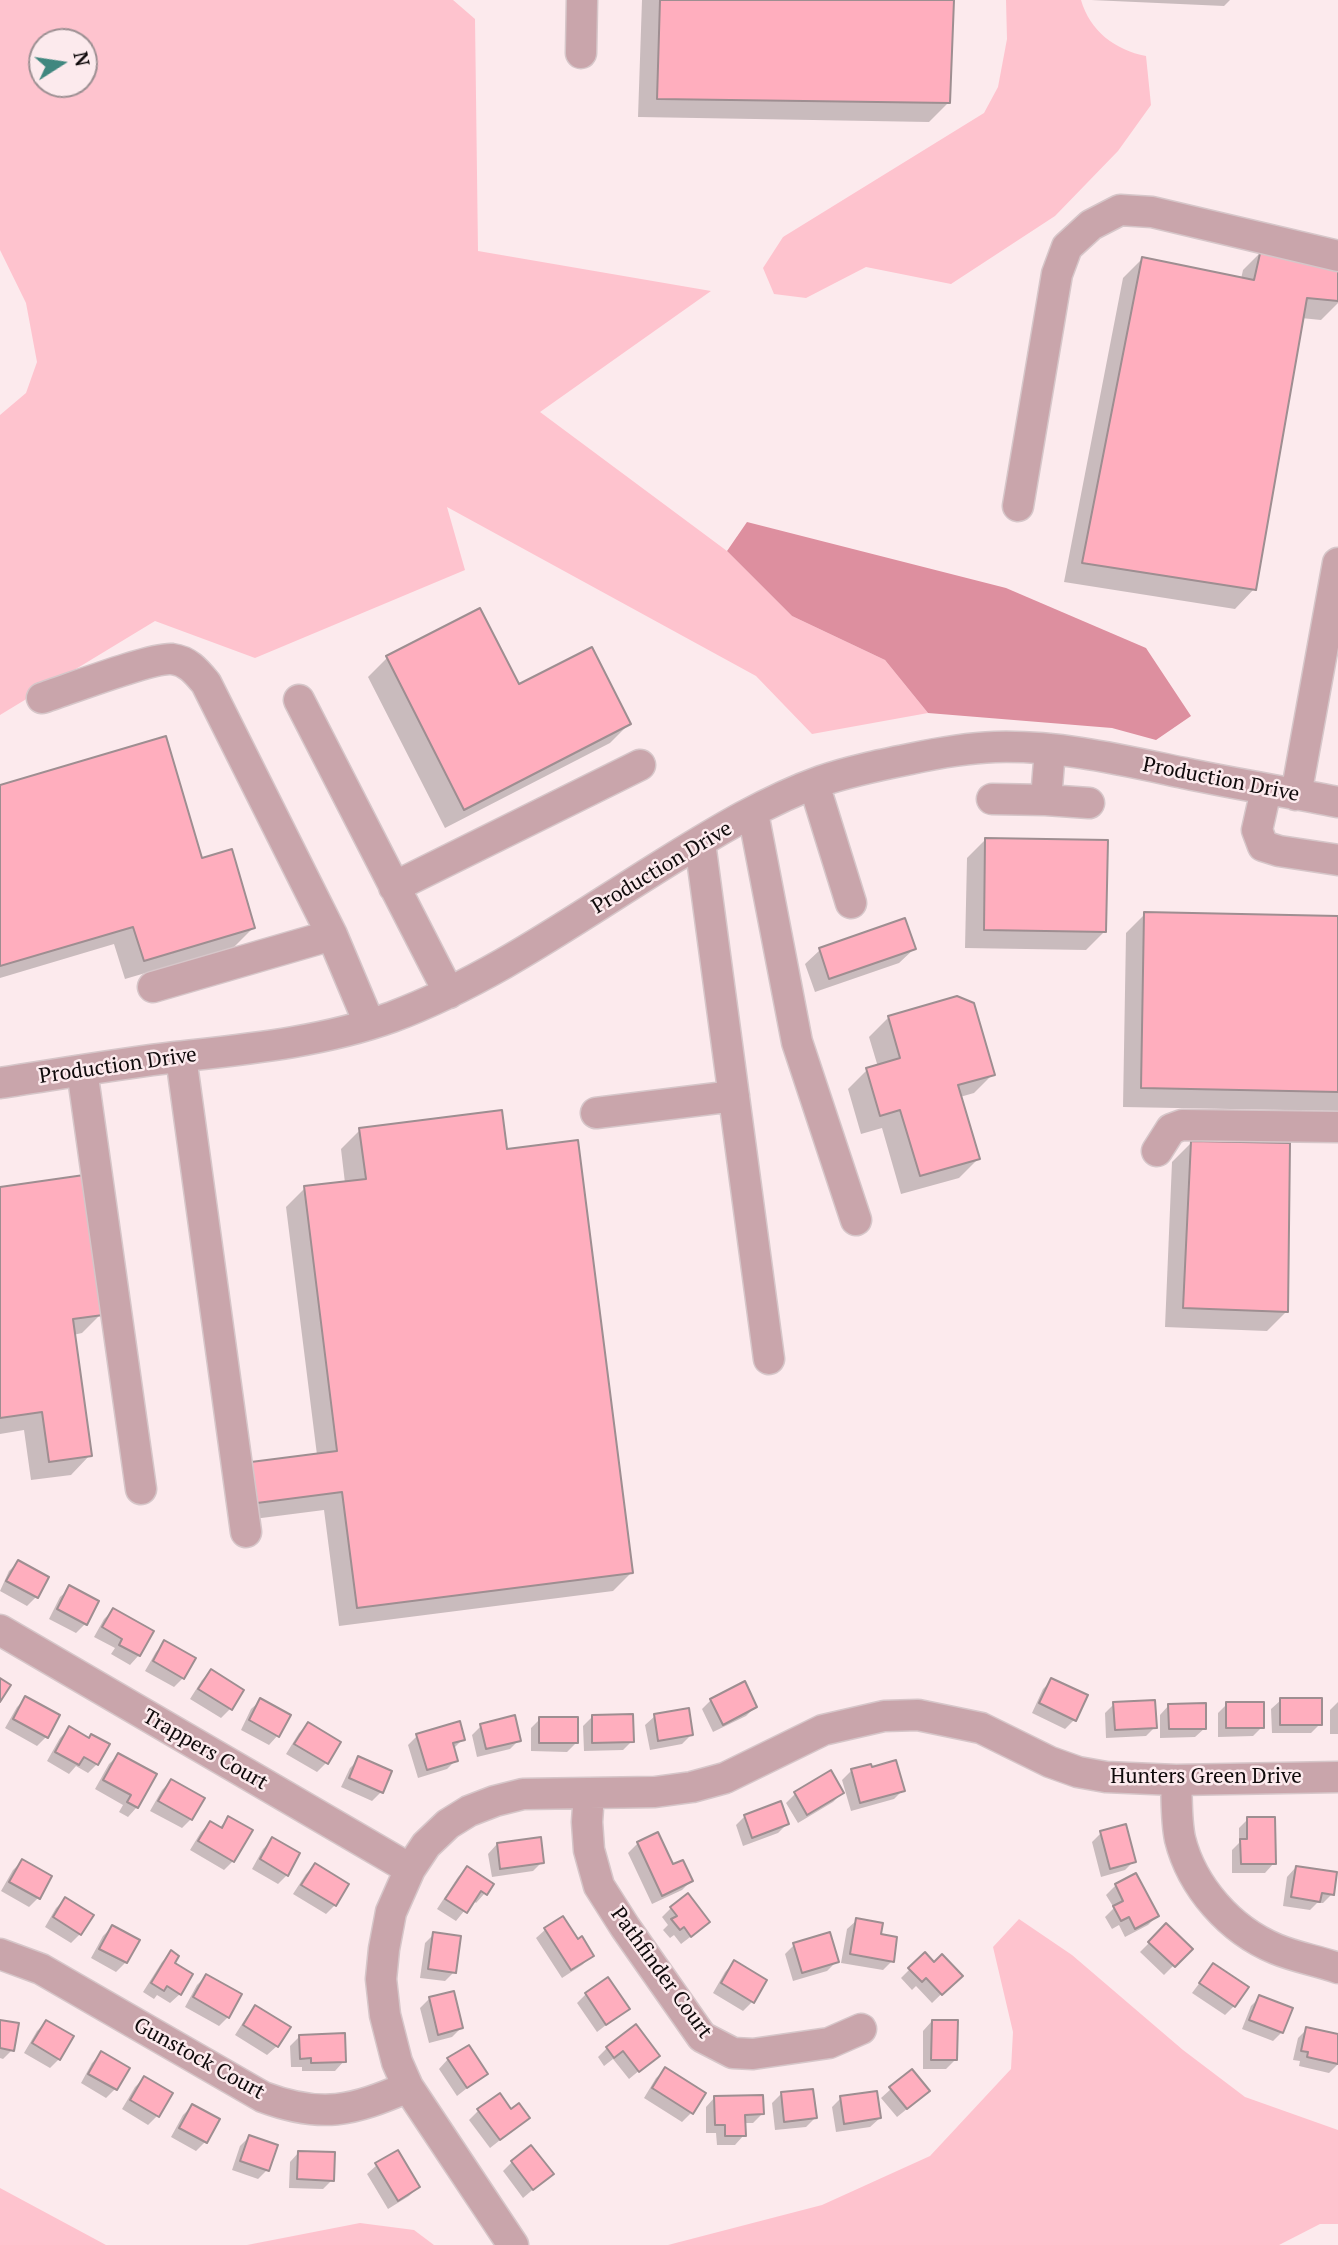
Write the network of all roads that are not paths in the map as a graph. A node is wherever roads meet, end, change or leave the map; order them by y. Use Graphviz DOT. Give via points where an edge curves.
graph roads {
  1 [pos="582,0"];
  2 [pos="581,53"];
  3 [pos="1338,256"];
  4 [pos="1018,506"];
  5 [pos="1338,563"];
  6 [pos="42,698"];
  7 [pos="299,699"];
  8 [pos="1050,749"];
  9 [pos="640,765"];
  10 [pos="814,784"];
  11 [pos="1266,790"];
  12 [pos="1296,795"];
  13 [pos="992,799"];
  14 [pos="1046,800"];
  15 [pos="1338,802"];
  16 [pos="1089,803"];
  17 [pos="753,813"];
  18 [pos="701,843"];
  19 [pos="1338,860"];
  20 [pos="394,887"];
  21 [pos="851,903"];
  22 [pos="332,935"];
  23 [pos="153,987"];
  24 [pos="449,993"];
  25 [pos="369,1023"];
  26 [pos="181,1057"];
  27 [pos="82,1070"];
  28 [pos="0,1083"];
  29 [pos="734,1096"];
  30 [pos="596,1114"];
  31 [pos="1338,1127"];
  32 [pos="1157,1151"];
  33 [pos="856,1220"];
  34 [pos="769,1359"];
  35 [pos="141,1489"];
  36 [pos="246,1532"];
  37 [pos="0,1630"];
  38 [pos="1338,1777"];
  39 [pos="1176,1780"];
  40 [pos="589,1793"];
  41 [pos="410,1869"];
  42 [pos="0,1954"];
  43 [pos="1338,1968"];
  44 [pos="861,2029"];
  45 [pos="408,2087"];
  46 [pos="513,2245"];
  1 -- 2 [label="street"];
  3 -- 4 [label="street" via="1152,212 1120,210 1091,225 1067,247 1057,274"];
  5 -- 12 [label="street"];
  6 -- 22 [label="street" via="170,658 190,664 206,683"];
  7 -- 20 [label="street"];
  8 -- 10 [label="street, Production Drive" via="953,750 859,769"];
  8 -- 11 [label="street, Production Drive"];
  8 -- 14 [label="street"];
  9 -- 20 [label="street"];
  10 -- 17 [label="street, Production Drive"];
  10 -- 21 [label="street"];
  11 -- 12 [label="street, Production Drive"];
  11 -- 19 [label="street" via="1257,830 1263,846"];
  12 -- 15 [label="street, Production Drive"];
  13 -- 14 [label="street"];
  14 -- 16 [label="street"];
  17 -- 18 [label="street, Production Drive"];
  17 -- 33 [label="street" via="797,1042"];
  18 -- 24 [label="street, Production Drive" via="555,934"];
  18 -- 29 [label="street"];
  20 -- 24 [label="street"];
  22 -- 23 [label="street"];
  22 -- 25 [label="street"];
  24 -- 25 [label="street, Production Drive"];
  25 -- 26 [label="street, Production Drive" via="333,1034"];
  26 -- 27 [label="street, Production Drive"];
  26 -- 36 [label="street"];
  27 -- 28 [label="street, Production Drive"];
  27 -- 35 [label="street"];
  29 -- 30 [label="street"];
  29 -- 34 [label="street"];
  31 -- 32 [label="street" via="1182,1125 1171,1129"];
  37 -- 41 [label="street, Trappers Court"];
  38 -- 39 [label="street, Hunters Green Drive"];
  39 -- 40 [label="street, Hunters Green Drive" via="1077,1772 981,1728 918,1715 884,1716 823,1730 725,1777 692,1787"];
  39 -- 43 [label="street" via="1187,1863 1220,1910 1276,1950"];
  40 -- 41 [label="street, Hunters Green Drive" via="523,1794 469,1811 426,1845"];
  40 -- 44 [label="street, Pathfinder Court" via="589,1850 599,1885 702,2037 733,2053 753,2054 829,2043"];
  41 -- 45 [label="street, Hunters Green Drive" via="391,1912 381,1979 385,2015"];
  42 -- 45 [label="street, Gunstock Court" via="41,1969 263,2097 288,2106 346,2110"];
  45 -- 46 [label="street, Hunters Green Drive"];
}
